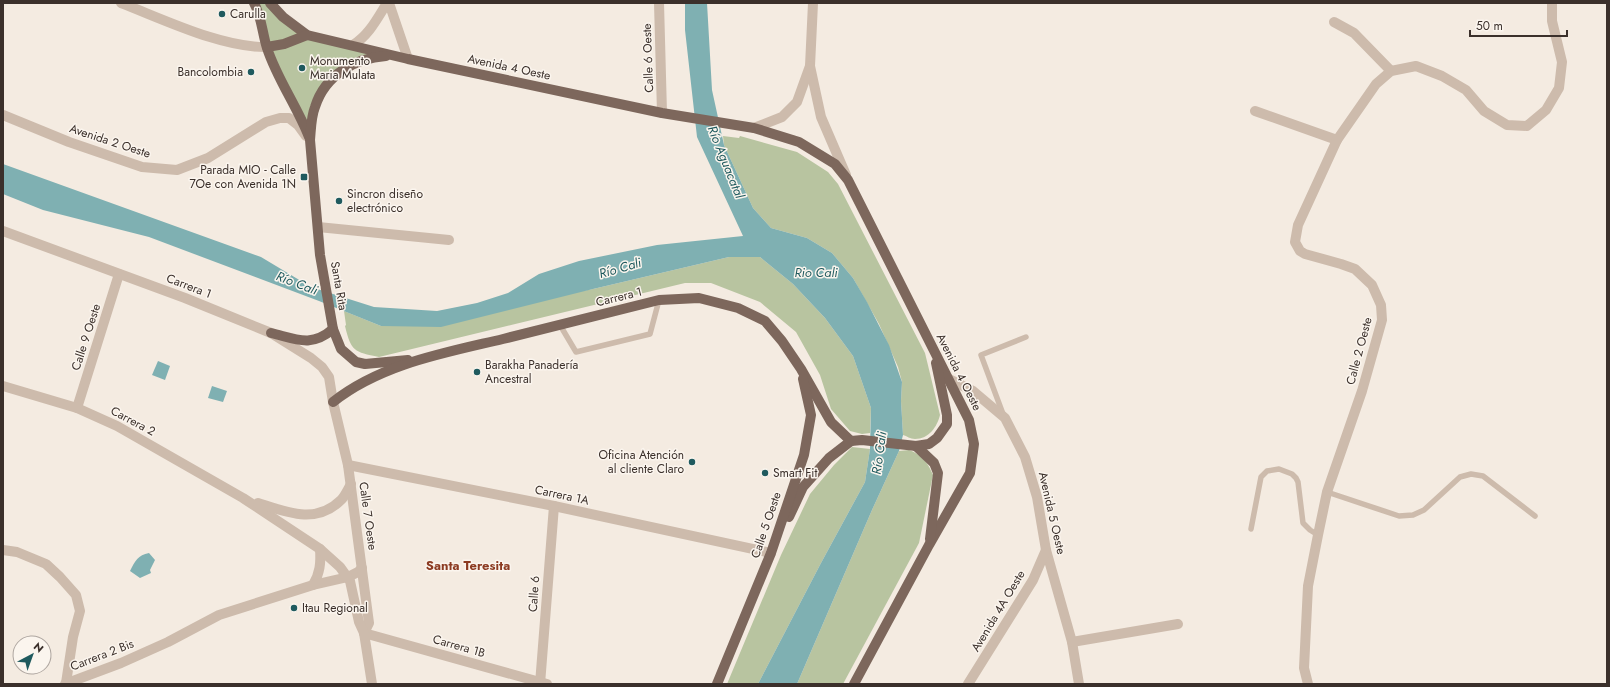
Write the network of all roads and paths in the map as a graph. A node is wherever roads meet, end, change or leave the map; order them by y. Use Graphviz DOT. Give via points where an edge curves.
graph roads {
  1 [pos="122,3"];
  2 [pos="254,3"];
  3 [pos="270,3"];
  4 [pos="388,3"];
  5 [pos="659,3"];
  6 [pos="813,3"];
  7 [pos="1552,3"];
  8 [pos="1334,22"];
  9 [pos="307,35"];
  10 [pos="353,45"];
  11 [pos="266,47"];
  12 [pos="408,59"];
  13 [pos="810,66"];
  14 [pos="1391,71"];
  15 [pos="1255,111"];
  16 [pos="662,113"];
  17 [pos="3,114"];
  18 [pos="754,128"];
  19 [pos="310,140"];
  20 [pos="1337,140"];
  21 [pos="848,180"];
  22 [pos="318,227"];
  23 [pos="3,231"];
  24 [pos="449,240"];
  25 [pos="119,274"];
  26 [pos="659,300"];
  27 [pos="332,325"];
  28 [pos="560,325"];
  29 [pos="271,333"];
  30 [pos="1026,337"];
  31 [pos="933,348"];
  32 [pos="418,360"];
  33 [pos="801,369"];
  34 [pos="949,379"];
  35 [pos="3,386"];
  36 [pos="333,402"];
  37 [pos="77,408"];
  38 [pos="1005,418"];
  39 [pos="857,440"];
  40 [pos="912,445"];
  41 [pos="348,465"];
  42 [pos="351,484"];
  43 [pos="1327,492"];
  44 [pos="243,498"];
  45 [pos="554,506"];
  46 [pos="1535,516"];
  47 [pos="1251,529"];
  48 [pos="1318,535"];
  49 [pos="929,545"];
  50 [pos="320,549"];
  51 [pos="3,550"];
  52 [pos="1046,550"];
  53 [pos="771,553"];
  54 [pos="362,568"];
  55 [pos="348,577"];
  56 [pos="313,585"];
  57 [pos="1178,624"];
  58 [pos="364,633"];
  59 [pos="1072,642"];
  60 [pos="66,683"];
  61 [pos="372,684"];
  62 [pos="542,684"];
  63 [pos="717,684"];
  64 [pos="854,684"];
  65 [pos="968,684"];
  66 [pos="1079,684"];
  67 [pos="1308,684"];
  1 -- 11 [label="street" via="212,38"];
  2 -- 11 [label="main road" via="260,14"];
  3 -- 9 [label="main road, Avenida 4 Oeste" via="283,18"];
  4 -- 10 [label="street" via="366,34"];
  4 -- 12 [label="street"];
  5 -- 16 [label="street, Calle 6 Oeste"];
  6 -- 13 [label="street, Avenida 4 Oeste"];
  7 -- 14 [label="street" via="1552,21 1562,62 1559,88 1546,110 1527,126 1507,125 1484,111 1466,90 1442,76 1416,66"];
  8 -- 14 [label="street" via="1354,33"];
  9 -- 10 [label="main road, Avenida 4 Oeste"];
  9 -- 11 [label="main road" via="284,44"];
  10 -- 12 [label="main road, Avenida 4 Oeste"];
  11 -- 19 [label="main road" via="302,118"];
  12 -- 16 [label="main road, Avenida 4 Oeste"];
  12 -- 19 [label="main road" via="385,55 363,59 342,69 326,85 315,106"];
  13 -- 18 [label="street, Avenida 4 Oeste" via="797,102 782,116"];
  13 -- 21 [label="street, Avenida 4 Oeste" via="821,117"];
  14 -- 20 [label="street, Calle 2 Oeste" via="1376,84"];
  15 -- 20 [label="street"];
  16 -- 18 [label="main road, Avenida 4 Oeste"];
  17 -- 19 [label="street, Avenida 2 Oeste" via="69,142 142,167 177,170 208,158 261,125 280,118 289,118"];
  18 -- 21 [label="main road, Avenida 4 Oeste" via="799,142 835,164"];
  19 -- 22 [label="main road, Santa Rita"];
  20 -- 43 [label="street, Calle 2 Oeste" via="1298,225 1295,242 1305,254 1356,269 1372,285 1381,305 1382,320 1362,391"];
  21 -- 31 [label="main road, Avenida 4 Oeste"];
  22 -- 24 [label="street"];
  22 -- 27 [label="main road, Santa Rita"];
  23 -- 25 [label="street, Carrera 1"];
  25 -- 29 [label="street, Carrera 1"];
  25 -- 37 [label="street, Calle 9 Oeste"];
  26 -- 28 [label="main road, Carrera 1"];
  26 -- 28 [label="lane" via="650,334 576,352"];
  26 -- 33 [label="main road, Carrera 1" via="699,298 738,308 765,321"];
  27 -- 29 [label="main road" via="326,335 315,340"];
  27 -- 32 [label="main road, Santa Rita" via="341,349 356,362 378,364"];
  28 -- 32 [label="main road, Carrera 1"];
  29 -- 36 [label="street, Carrera 1" via="322,367 329,377"];
  30 -- 38 [label="lane" via="981,355"];
  31 -- 34 [label="main road, Avenida 4 Oeste"];
  31 -- 40 [label="main road" via="946,406 947,424 929,444"];
  32 -- 36 [label="main road" via="369,378"];
  33 -- 39 [label="main road, Carrera 1" via="831,422"];
  33 -- 53 [label="main road, Calle 5 Oeste" via="811,415 804,455"];
  34 -- 38 [label="street, Avenida 5 Oeste" via="973,391"];
  34 -- 49 [label="main road, Avenida 4 Oeste" via="969,420 974,444 970,473"];
  35 -- 37 [label="street, Carrera 2"];
  36 -- 41 [label="street, Calle 7 Oeste"];
  37 -- 44 [label="street, Carrera 2" via="117,426"];
  38 -- 52 [label="street, Avenida 5 Oeste" via="1027,464 1037,497"];
  39 -- 40 [label="main road"];
  39 -- 53 [label="main road" via="829,458 803,487"];
  40 -- 49 [label="main road" via="934,463 938,474"];
  41 -- 42 [label="street, Calle 7 Oeste"];
  41 -- 45 [label="street, Carrera 1A"];
  42 -- 44 [label="street, Carrera 2" via="341,500 309,515 295,514"];
  42 -- 54 [label="street, Calle 7 Oeste"];
  43 -- 46 [label="lane" via="1399,516 1413,515 1424,510 1460,477 1471,474 1483,476"];
  43 -- 48 [label="street, Calle 2 Oeste"];
  44 -- 50 [label="street, Carrera 2"];
  45 -- 53 [label="street, Carrera 1A"];
  45 -- 62 [label="street, Calle 6"];
  47 -- 48 [label="lane" via="1261,477 1268,471 1279,469 1292,474 1298,482 1304,523"];
  48 -- 67 [label="street, Calle 2 Oeste" via="1308,586 1304,668"];
  49 -- 64 [label="main road, Avenida 4 Oeste"];
  50 -- 55 [label="street, Carrera 2"];
  50 -- 56 [label="street" via="319,575"];
  51 -- 60 [label="street, Carrera 2 Bis" via="17,552 46,564 76,595 80,612 73,637"];
  52 -- 59 [label="street, Avenida 5 Oeste"];
  52 -- 65 [label="street, Avenida 4A Oeste" via="1033,580"];
  53 -- 63 [label="main road, Calle 5 Oeste"];
  54 -- 55 [label="street, Carrera 2 Bis"];
  54 -- 58 [label="street, Calle 7 Oeste" via="369,623"];
  55 -- 56 [label="street, Carrera 2 Bis"];
  55 -- 58 [label="street"];
  56 -- 60 [label="street, Carrera 2 Bis" via="219,615 121,663"];
  57 -- 59 [label="street"];
  58 -- 61 [label="street"];
  58 -- 62 [label="street, Carrera 1B"];
  59 -- 66 [label="street, Avenida 5 Oeste"];
}
